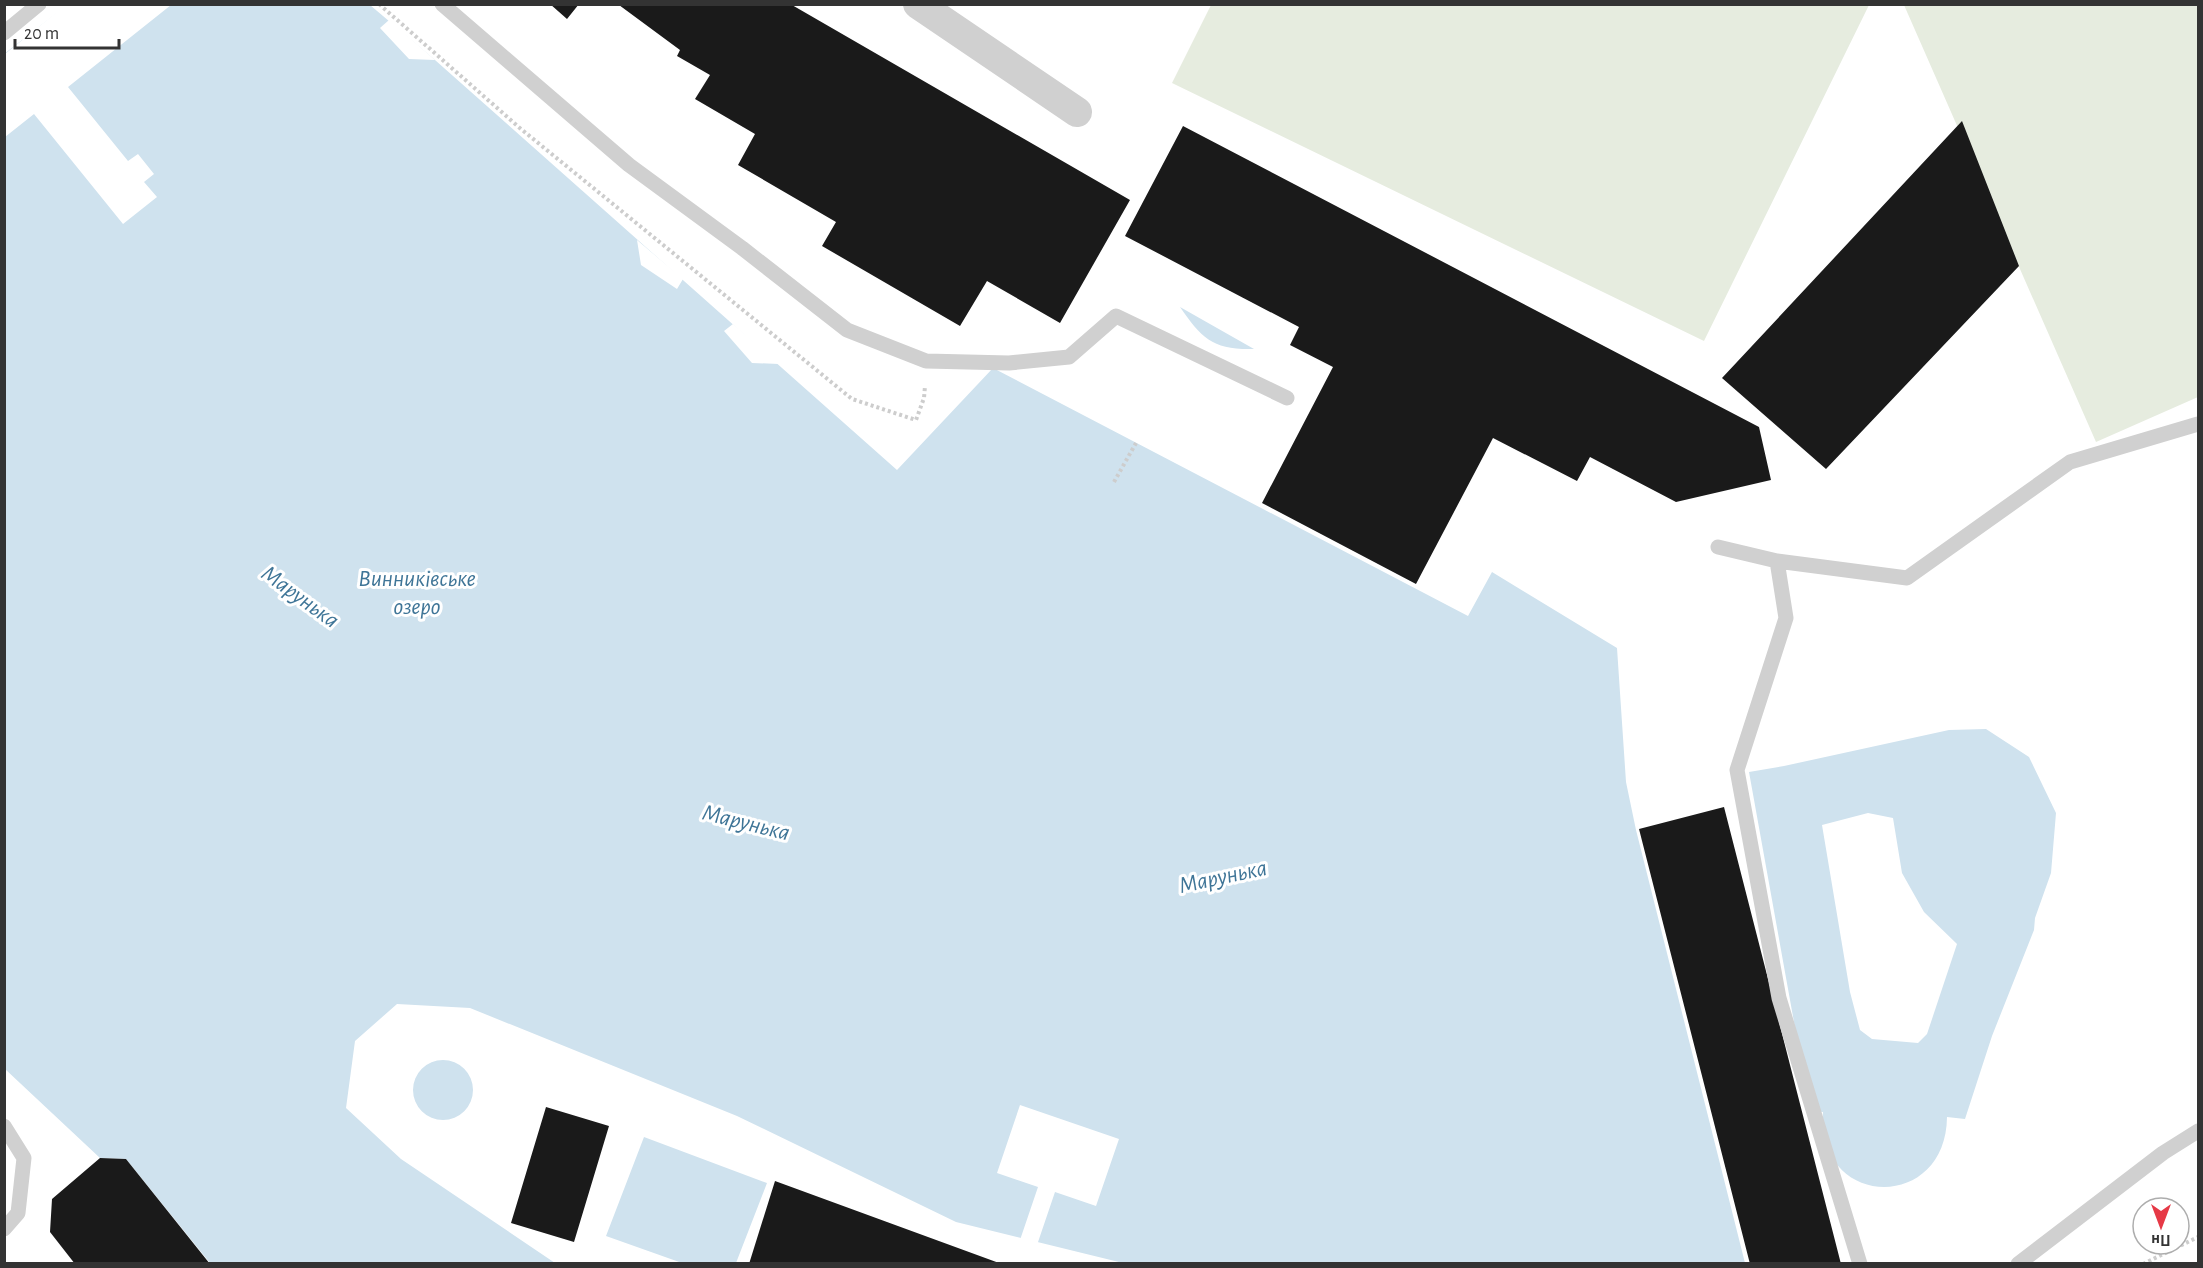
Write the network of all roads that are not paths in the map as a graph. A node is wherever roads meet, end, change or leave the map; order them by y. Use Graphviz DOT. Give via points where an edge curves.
graph roads {
  1 [pos="39,4"];
  2 [pos="442,4"];
  3 [pos="918,4"];
  4 [pos="4,33"];
  5 [pos="1077,112"];
  6 [pos="1287,398"];
  7 [pos="2199,424"];
  8 [pos="1718,547"];
  9 [pos="1777,561"];
  10 [pos="4,1126"];
  11 [pos="2199,1131"];
  12 [pos="4,1229"];
  13 [pos="1860,1263"];
  14 [pos="2018,1263"];
  1 -- 4 [label="lane"];
  2 -- 6 [label="lane" via="629,165 847,330 926,361 1009,363 1069,357 1116,316"];
  3 -- 5 [label="street"];
  7 -- 9 [label="lane" via="2070,462 1907,578"];
  8 -- 9 [label="lane"];
  9 -- 13 [label="lane" via="1786,618 1737,770 1779,998"];
  10 -- 12 [label="lane" via="24,1158 18,1213"];
  11 -- 14 [label="lane" via="2163,1153"];
}
